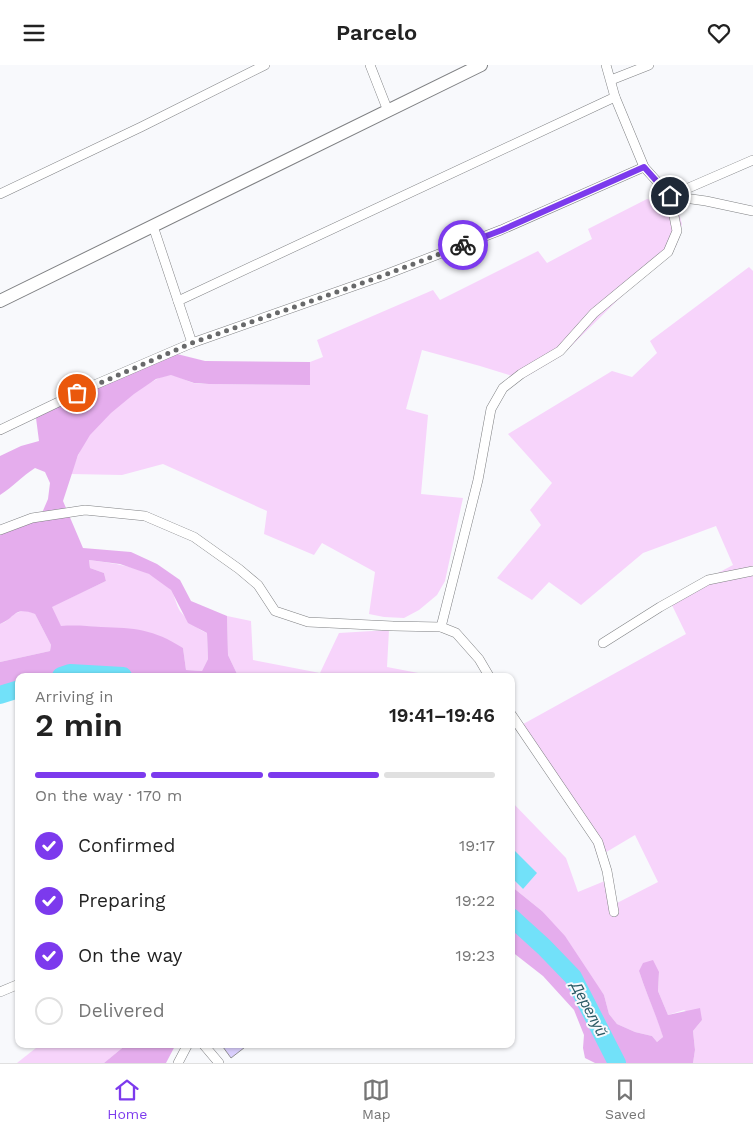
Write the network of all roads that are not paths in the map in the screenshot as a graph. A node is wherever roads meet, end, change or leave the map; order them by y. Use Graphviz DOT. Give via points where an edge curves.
graph roads {
  1 [pos="265,65"];
  2 [pos="370,65"];
  3 [pos="481,65"];
  4 [pos="606,65"];
  5 [pos="648,65"];
  6 [pos="611,81"];
  7 [pos="616,97"];
  8 [pos="388,111"];
  9 [pos="753,160"];
  10 [pos="644,167"];
  11 [pos="0,194"];
  12 [pos="670,196"];
  13 [pos="753,211"];
  14 [pos="153,226"];
  15 [pos="0,301"];
  16 [pos="178,301"];
  17 [pos="192,343"];
  18 [pos="0,430"];
  19 [pos="0,530"];
  20 [pos="753,571"];
  21 [pos="441,627"];
  22 [pos="603,643"];
  23 [pos="487,673"];
  24 [pos="515,720"];
  25 [pos="614,912"];
  26 [pos="15,986"];
  27 [pos="0,992"];
  28 [pos="186,1048"];
  29 [pos="206,1048"];
  30 [pos="178,1063"];
  31 [pos="219,1063"];
  1 -- 11 [label="street"];
  2 -- 8 [label="street"];
  3 -- 8 [label="main road"];
  4 -- 6 [label="street"];
  5 -- 6 [label="street"];
  6 -- 7 [label="street"];
  7 -- 10 [label="street"];
  7 -- 16 [label="street"];
  8 -- 14 [label="main road"];
  9 -- 12 [label="street"];
  10 -- 12 [label="street"];
  10 -- 17 [label="street" via="502,230"];
  12 -- 13 [label="street"];
  12 -- 21 [label="street" via="677,231 668,252 594,313 560,351 503,388 491,409 478,480"];
  14 -- 15 [label="main road"];
  14 -- 16 [label="street"];
  16 -- 17 [label="street"];
  17 -- 18 [label="street"];
  19 -- 21 [label="street" via="32,519 85,510 145,516 194,537 239,569 258,585 275,611 308,622"];
  20 -- 22 [label="street" via="708,580"];
  21 -- 23 [label="street" via="456,633"];
  24 -- 25 [label="street" via="598,841"];
  26 -- 27 [label="street"];
  28 -- 30 [label="street"];
  29 -- 31 [label="street"];
}
